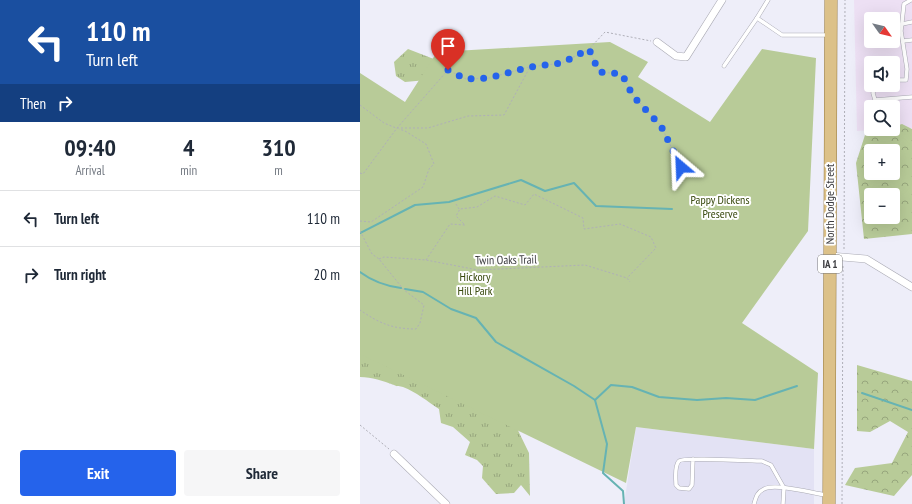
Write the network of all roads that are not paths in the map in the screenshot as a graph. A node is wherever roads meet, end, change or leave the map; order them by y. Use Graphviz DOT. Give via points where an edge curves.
graph roads {
  1 [pos="722,0"];
  2 [pos="768,0"];
  3 [pos="831,0"];
  4 [pos="911,0"];
  5 [pos="757,18"];
  6 [pos="912,22"];
  7 [pos="902,24"];
  8 [pos="831,35"];
  9 [pos="912,40"];
  10 [pos="903,41"];
  11 [pos="657,42"];
  12 [pos="912,59"];
  13 [pos="906,60"];
  14 [pos="724,66"];
  15 [pos="900,80"];
  16 [pos="906,80"];
  17 [pos="912,80"];
  18 [pos="873,92"];
  19 [pos="912,97"];
  20 [pos="830,256"];
  21 [pos="912,287"];
  22 [pos="394,454"];
  23 [pos="693,459"];
  24 [pos="784,488"];
  25 [pos="829,500"];
  26 [pos="446,504"];
  27 [pos="754,504"];
  28 [pos="784,504"];
  1 -- 11 [label="street" via="686,57 676,56"];
  2 -- 5 [label="lane"];
  3 -- 8 [label="main road, North Dodge Street / IA 1"];
  4 -- 7 [label="lane" via="904,4"];
  5 -- 8 [label="lane" via="782,35"];
  5 -- 14 [label="lane"];
  6 -- 7 [label="lane"];
  7 -- 10 [label="lane"];
  8 -- 20 [label="main road, North Dodge Street / IA 1"];
  9 -- 10 [label="lane"];
  10 -- 13 [label="lane"];
  12 -- 13 [label="lane"];
  13 -- 16 [label="lane"];
  15 -- 16 [label="lane"];
  16 -- 17 [label="lane"];
  18 -- 19 [label="lane" via="875,100"];
  20 -- 21 [label="street" via="866,259"];
  20 -- 25 [label="main road, North Dodge Street / IA 1"];
  22 -- 26 [label="street"];
  23 -- 23 [label="lane" via="682,459 676,466 676,485 679,488 689,489 692,485"];
  23 -- 24 [label="lane" via="762,461 771,465"];
  24 -- 25 [label="lane"];
  24 -- 27 [label="lane" via="764,488 757,494"];
  24 -- 28 [label="lane"];
}
